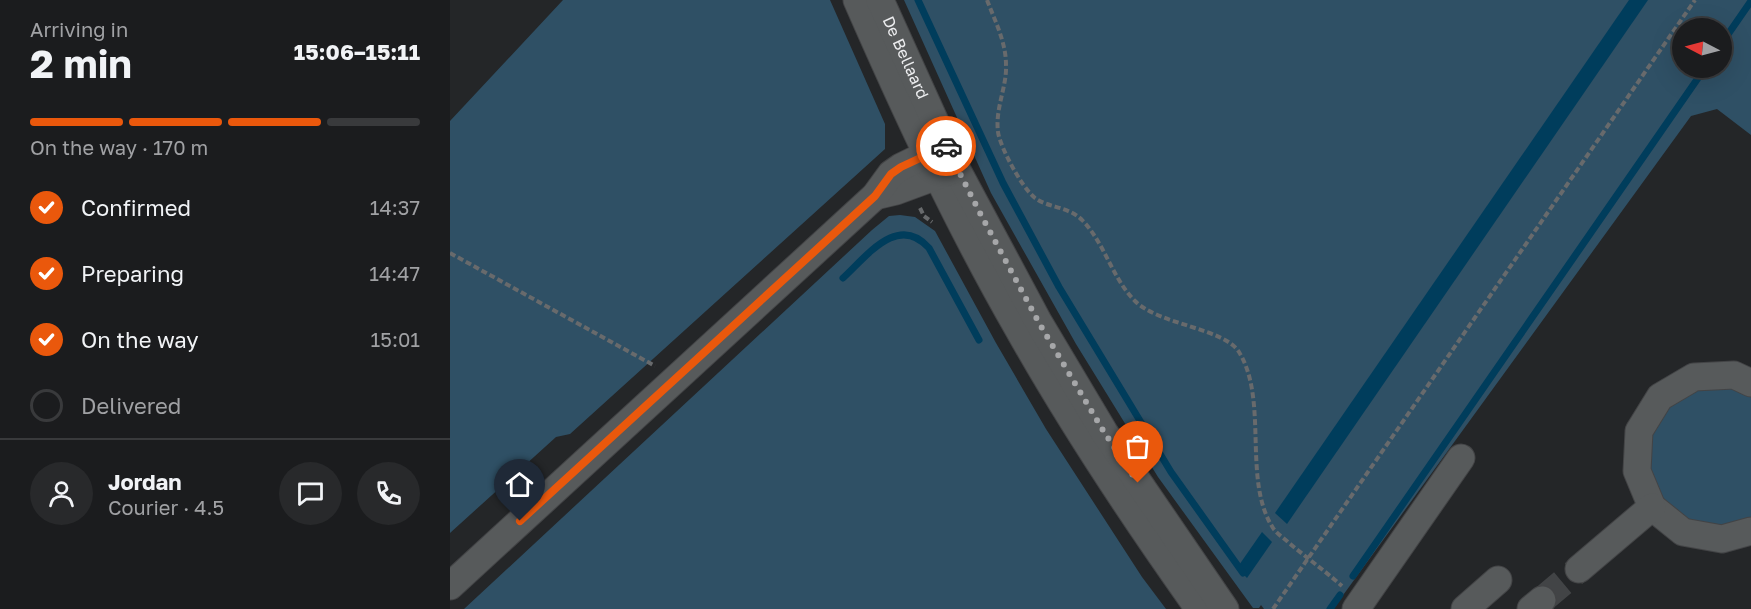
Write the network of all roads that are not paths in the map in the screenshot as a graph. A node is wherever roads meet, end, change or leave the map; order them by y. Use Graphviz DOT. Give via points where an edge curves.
graph roads {
  1 [pos="857,0"];
  2 [pos="880,0"];
  3 [pos="942,161"];
  4 [pos="1751,383"];
  5 [pos="1461,458"];
  6 [pos="1653,507"];
  7 [pos="1751,531"];
  8 [pos="1579,569"];
  9 [pos="1498,580"];
  10 [pos="450,586"];
  11 [pos="1362,607"];
  12 [pos="1198,609"];
  13 [pos="1224,609"];
  14 [pos="1465,609"];
  1 -- 3 [label="street, De Bellaard"];
  2 -- 3 [label="street, De Bellaard"];
  3 -- 10 [label="street" via="901,167 891,174 875,196"];
  3 -- 12 [label="street, De Bellaard" via="1018,330 1089,447"];
  3 -- 13 [label="street, De Bellaard" via="1104,432"];
  4 -- 6 [label="street" via="1734,375 1694,377 1660,397 1640,431 1637,471"];
  5 -- 11 [label="street"];
  6 -- 7 [label="street" via="1683,532 1722,539"];
  6 -- 8 [label="street"];
  9 -- 14 [label="street"];
}
